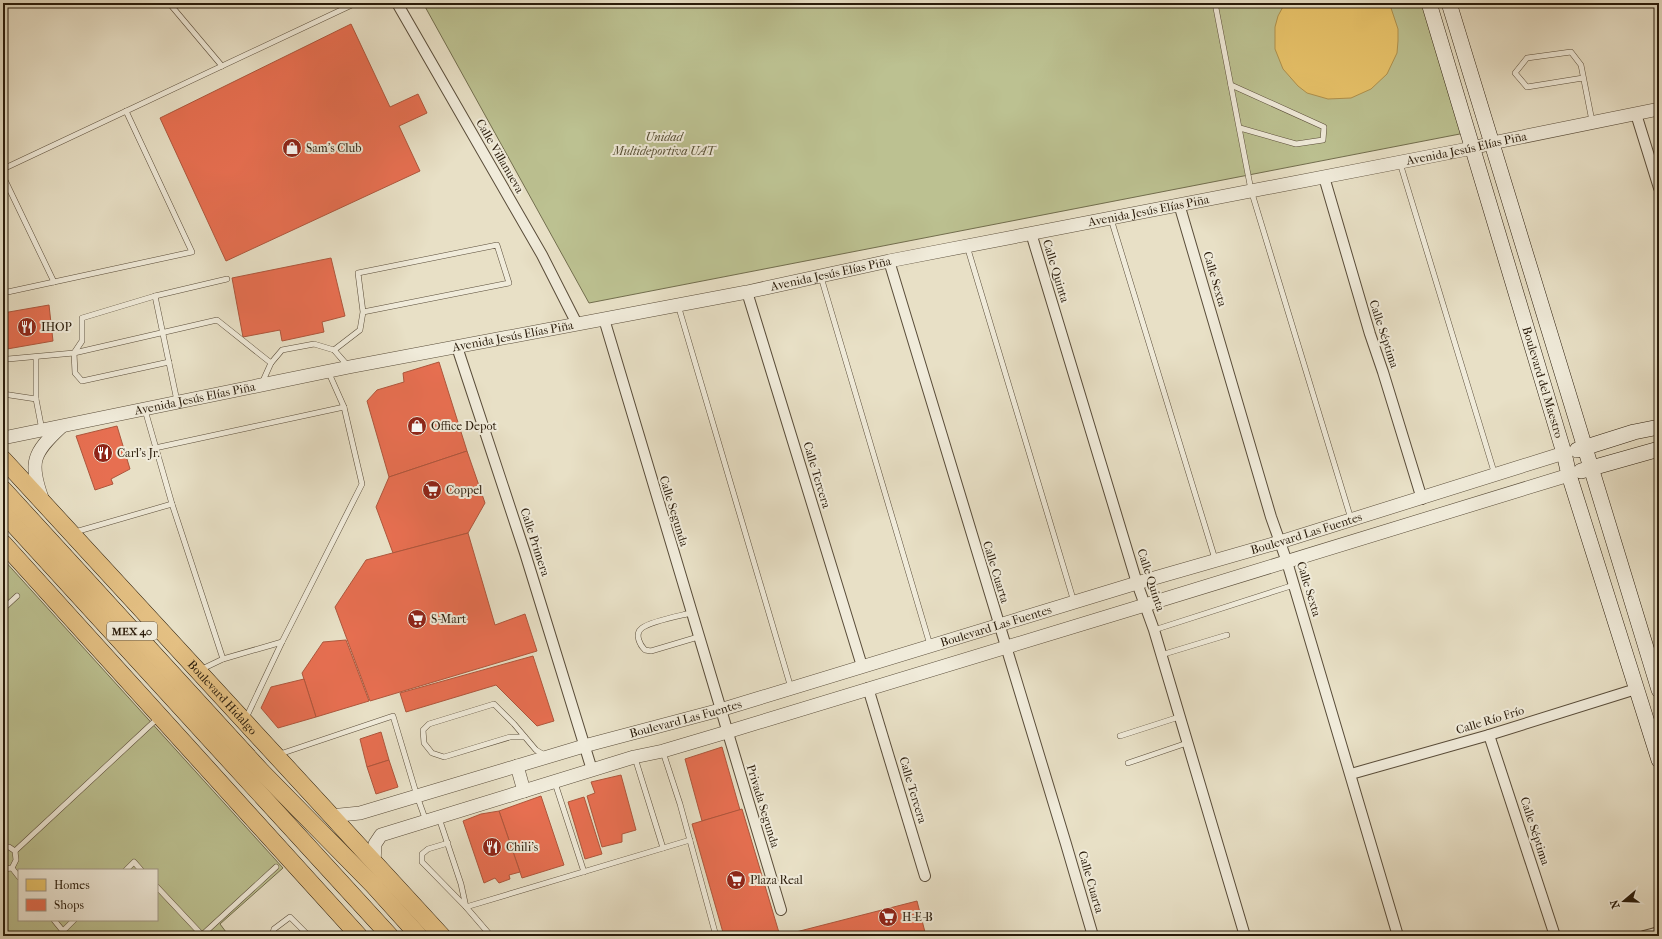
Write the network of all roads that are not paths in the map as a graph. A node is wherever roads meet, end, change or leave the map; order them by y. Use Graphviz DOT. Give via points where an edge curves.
graph roads {
  1 [pos="169,3"];
  2 [pos="397,3"];
  3 [pos="1216,3"];
  4 [pos="1429,3"];
  5 [pos="1449,3"];
  6 [pos="353,4"];
  7 [pos="222,66"];
  8 [pos="1583,78"];
  9 [pos="1232,85"];
  10 [pos="1659,109"];
  11 [pos="126,111"];
  12 [pos="1636,114"];
  13 [pos="1592,122"];
  14 [pos="1240,128"];
  15 [pos="1492,143"];
  16 [pos="1473,148"];
  17 [pos="1400,161"];
  18 [pos="3,169"];
  19 [pos="3,176"];
  20 [pos="1324,177"];
  21 [pos="1659,188"];
  22 [pos="1251,190"];
  23 [pos="1179,204"];
  24 [pos="1111,218"];
  25 [pos="1031,233"];
  26 [pos="966,245"];
  27 [pos="889,261"];
  28 [pos="820,275"];
  29 [pos="227,279"];
  30 [pos="54,282"];
  31 [pos="747,292"];
  32 [pos="3,293"];
  33 [pos="155,296"];
  34 [pos="677,304"];
  35 [pos="362,312"];
  36 [pos="604,319"];
  37 [pos="577,324"];
  38 [pos="162,333"];
  39 [pos="457,347"];
  40 [pos="334,350"];
  41 [pos="74,353"];
  42 [pos="3,356"];
  43 [pos="36,357"];
  44 [pos="169,362"];
  45 [pos="271,363"];
  46 [pos="349,367"];
  47 [pos="328,371"];
  48 [pos="261,386"];
  49 [pos="3,394"];
  50 [pos="36,400"];
  51 [pos="178,402"];
  52 [pos="344,407"];
  53 [pos="144,409"];
  54 [pos="61,427"];
  55 [pos="1659,427"];
  56 [pos="42,431"];
  57 [pos="3,438"];
  58 [pos="1585,447"];
  59 [pos="155,448"];
  60 [pos="1659,449"];
  61 [pos="1564,453"];
  62 [pos="3,459"];
  63 [pos="1590,468"];
  64 [pos="1569,475"];
  65 [pos="1495,476"];
  66 [pos="3,489"];
  67 [pos="1422,499"];
  68 [pos="43,502"];
  69 [pos="172,504"];
  70 [pos="3,513"];
  71 [pos="1351,520"];
  72 [pos="72,533"];
  73 [pos="1280,542"];
  74 [pos="3,543"];
  75 [pos="1215,560"];
  76 [pos="1287,562"];
  77 [pos="1137,583"];
  78 [pos="1294,585"];
  79 [pos="17,596"];
  80 [pos="1074,603"];
  81 [pos="1145,605"];
  82 [pos="3,609"];
  83 [pos="691,613"];
  84 [pos="999,625"];
  85 [pos="1154,630"];
  86 [pos="1227,635"];
  87 [pos="698,637"];
  88 [pos="282,642"];
  89 [pos="931,646"];
  90 [pos="1006,647"];
  91 [pos="1161,655"];
  92 [pos="223,659"];
  93 [pos="862,666"];
  94 [pos="197,671"];
  95 [pos="791,688"];
  96 [pos="868,688"];
  97 [pos="1636,689"];
  98 [pos="1659,690"];
  99 [pos="720,710"];
  100 [pos="160,716"];
  101 [pos="1179,717"];
  102 [pos="245,721"];
  103 [pos="727,732"];
  104 [pos="1490,735"];
  105 [pos="1120,736"];
  106 [pos="525,737"];
  107 [pos="1187,743"];
  108 [pos="584,746"];
  109 [pos="663,751"];
  110 [pos="276,756"];
  111 [pos="548,757"];
  112 [pos="634,757"];
  113 [pos="1659,760"];
  114 [pos="1128,763"];
  115 [pos="517,766"];
  116 [pos="592,770"];
  117 [pos="1351,774"];
  118 [pos="554,782"];
  119 [pos="524,791"];
  120 [pos="417,796"];
  121 [pos="330,816"];
  122 [pos="439,818"];
  123 [pos="426,822"];
  124 [pos="690,840"];
  125 [pos="448,843"];
  126 [pos="3,847"];
  127 [pos="663,848"];
  128 [pos="15,850"];
  129 [pos="374,863"];
  130 [pos="276,867"];
  131 [pos="12,868"];
  132 [pos="3,869"];
  133 [pos="127,869"];
  134 [pos="140,869"];
  135 [pos="584,872"];
  136 [pos="18,876"];
  137 [pos="926,876"];
  138 [pos="158,888"];
  139 [pos="466,907"];
  140 [pos="781,910"];
  141 [pos="55,921"];
  142 [pos="73,921"];
  143 [pos="63,931"];
  144 [pos="1659,932"];
  145 [pos="67,936"];
  146 [pos="202,936"];
  147 [pos="272,936"];
  148 [pos="309,936"];
  149 [pos="359,936"];
  150 [pos="390,936"];
  151 [pos="419,936"];
  152 [pos="442,936"];
  153 [pos="491,936"];
  154 [pos="716,936"];
  155 [pos="1093,936"];
  156 [pos="1245,936"];
  157 [pos="1398,936"];
  158 [pos="1555,936"];
  159 [pos="1644,936"];
  1 -- 7 [label="lane"];
  2 -- 37 [label="street, Calle Villanueva" via="542,255"];
  3 -- 9 [label="lane"];
  4 -- 16 [label="main road, Boulevard del Maestro"];
  5 -- 15 [label="main road, Boulevard del Maestro"];
  6 -- 7 [label="lane"];
  7 -- 11 [label="lane"];
  8 -- 8 [label="lane" via="1581,65 1571,52 1527,58 1515,73 1527,87"];
  8 -- 13 [label="lane"];
  9 -- 14 [label="lane"];
  9 -- 14 [label="lane" via="1324,126 1323,140 1296,144"];
  10 -- 12 [label="street, Avenida Jesús Elías Piña"];
  11 -- 18 [label="lane"];
  11 -- 30 [label="lane" via="192,252"];
  12 -- 13 [label="street, Avenida Jesús Elías Piña"];
  12 -- 21 [label="street"];
  13 -- 15 [label="street, Avenida Jesús Elías Piña"];
  14 -- 22 [label="lane"];
  15 -- 16 [label="street, Avenida Jesús Elías Piña"];
  15 -- 58 [label="main road, Boulevard del Maestro"];
  16 -- 17 [label="street, Avenida Jesús Elías Piña"];
  16 -- 61 [label="main road, Boulevard del Maestro"];
  17 -- 20 [label="street, Avenida Jesús Elías Piña"];
  17 -- 65 [label="lane"];
  19 -- 30 [label="lane"];
  20 -- 22 [label="street, Avenida Jesús Elías Piña"];
  20 -- 67 [label="street, Calle Séptima"];
  22 -- 23 [label="street, Avenida Jesús Elías Piña"];
  22 -- 71 [label="lane"];
  23 -- 24 [label="street, Avenida Jesús Elías Piña"];
  23 -- 73 [label="street, Calle Sexta"];
  24 -- 25 [label="street, Avenida Jesús Elías Piña"];
  24 -- 75 [label="lane"];
  25 -- 26 [label="street, Avenida Jesús Elías Piña"];
  25 -- 77 [label="street, Calle Quinta"];
  26 -- 27 [label="street, Avenida Jesús Elías Piña"];
  26 -- 80 [label="lane"];
  27 -- 28 [label="street, Avenida Jesús Elías Piña"];
  27 -- 84 [label="street, Calle Cuarta"];
  28 -- 31 [label="street, Avenida Jesús Elías Piña"];
  28 -- 89 [label="lane"];
  29 -- 33 [label="lane"];
  30 -- 32 [label="lane"];
  31 -- 34 [label="street, Avenida Jesús Elías Piña"];
  31 -- 93 [label="street, Calle Tercera"];
  33 -- 38 [label="lane"];
  33 -- 41 [label="lane" via="82,318 82,340"];
  34 -- 36 [label="street, Avenida Jesús Elías Piña"];
  34 -- 95 [label="lane"];
  35 -- 35 [label="lane" via="509,283 497,245 358,273"];
  35 -- 40 [label="lane" via="360,330"];
  36 -- 37 [label="street, Avenida Jesús Elías Piña"];
  36 -- 83 [label="street, Calle Segunda"];
  37 -- 39 [label="street, Avenida Jesús Elías Piña"];
  38 -- 41 [label="lane"];
  38 -- 44 [label="lane"];
  38 -- 45 [label="lane" via="217,320"];
  39 -- 46 [label="street, Avenida Jesús Elías Piña"];
  39 -- 108 [label="street, Calle Primera" via="525,553"];
  40 -- 45 [label="lane" via="314,344 282,350"];
  40 -- 46 [label="lane"];
  41 -- 43 [label="lane"];
  41 -- 44 [label="lane" via="75,372 82,381"];
  42 -- 43 [label="lane" via="8,359"];
  43 -- 50 [label="lane"];
  44 -- 51 [label="lane"];
  45 -- 48 [label="lane"];
  46 -- 47 [label="street, Avenida Jesús Elías Piña"];
  47 -- 48 [label="street, Avenida Jesús Elías Piña"];
  47 -- 52 [label="lane"];
  48 -- 51 [label="street, Avenida Jesús Elías Piña"];
  49 -- 50 [label="lane"];
  50 -- 56 [label="lane"];
  51 -- 53 [label="street, Avenida Jesús Elías Piña"];
  52 -- 59 [label="lane"];
  52 -- 88 [label="lane" via="362,484"];
  53 -- 54 [label="street, Avenida Jesús Elías Piña"];
  53 -- 59 [label="lane"];
  54 -- 56 [label="street, Avenida Jesús Elías Piña"];
  54 -- 68 [label="street" via="36,454 35,475"];
  55 -- 58 [label="main road, Boulevard Las Fuentes"];
  56 -- 57 [label="street, Avenida Jesús Elías Piña"];
  58 -- 61 [label="main road, Boulevard Las Fuentes"];
  58 -- 63 [label="main road, Boulevard del Maestro"];
  59 -- 69 [label="lane"];
  60 -- 63 [label="main road, Boulevard Las Fuentes"];
  61 -- 64 [label="main road, Boulevard del Maestro"];
  61 -- 65 [label="street, Boulevard Las Fuentes"];
  62 -- 68 [label="main road, Boulevard Hidalgo"];
  63 -- 64 [label="main road, Boulevard Las Fuentes"];
  63 -- 98 [label="main road, Boulevard del Maestro"];
  64 -- 76 [label="street, Boulevard Las Fuentes"];
  64 -- 97 [label="main road, Boulevard del Maestro"];
  65 -- 67 [label="street, Boulevard Las Fuentes"];
  66 -- 151 [label="main road, Boulevard Hidalgo / MEX 40" via="262,772 373,885"];
  67 -- 71 [label="street, Boulevard Las Fuentes"];
  68 -- 72 [label="main road, Boulevard Hidalgo"];
  69 -- 72 [label="lane"];
  69 -- 92 [label="lane"];
  70 -- 150 [label="main road, MEX 40"];
  71 -- 73 [label="street, Boulevard Las Fuentes"];
  72 -- 94 [label="main road, Boulevard Hidalgo"];
  73 -- 75 [label="street, Boulevard Las Fuentes"];
  73 -- 76 [label="street, Calle Sexta"];
  74 -- 100 [label="main road"];
  75 -- 77 [label="street, Boulevard Las Fuentes"];
  76 -- 78 [label="street, Calle Sexta"];
  76 -- 81 [label="street, Boulevard Las Fuentes"];
  77 -- 80 [label="street, Boulevard Las Fuentes"];
  77 -- 81 [label="street, Calle Quinta"];
  78 -- 85 [label="lane"];
  78 -- 117 [label="street, Calle Sexta"];
  79 -- 82 [label="lane"];
  80 -- 84 [label="street, Boulevard Las Fuentes"];
  81 -- 85 [label="street, Calle Quinta"];
  81 -- 90 [label="street, Boulevard Las Fuentes"];
  83 -- 87 [label="street, Calle Segunda"];
  83 -- 87 [label="lane" via="641,629 638,635 640,645 645,650 651,650"];
  84 -- 89 [label="street, Boulevard Las Fuentes"];
  84 -- 90 [label="street, Calle Cuarta"];
  85 -- 91 [label="street, Calle Quinta"];
  86 -- 91 [label="lane"];
  87 -- 99 [label="street, Calle Segunda"];
  88 -- 92 [label="lane"];
  88 -- 102 [label="lane"];
  89 -- 93 [label="street, Boulevard Las Fuentes"];
  90 -- 96 [label="street, Boulevard Las Fuentes"];
  90 -- 155 [label="street, Calle Cuarta"];
  91 -- 101 [label="street, Calle Quinta"];
  92 -- 94 [label="lane"];
  93 -- 95 [label="street, Boulevard Las Fuentes"];
  94 -- 102 [label="main road, Boulevard Hidalgo"];
  95 -- 99 [label="street, Boulevard Las Fuentes"];
  96 -- 103 [label="street, Boulevard Las Fuentes"];
  96 -- 137 [label="street, Calle Tercera"];
  97 -- 104 [label="street, Calle Río Frío"];
  97 -- 113 [label="main road, Boulevard del Maestro"];
  99 -- 103 [label="street, Privada Segunda"];
  99 -- 108 [label="street, Boulevard Las Fuentes"];
  100 -- 128 [label="lane"];
  100 -- 149 [label="main road"];
  101 -- 105 [label="lane"];
  101 -- 107 [label="street, Calle Quinta"];
  102 -- 110 [label="main road, Boulevard Hidalgo"];
  103 -- 109 [label="street, Boulevard Las Fuentes"];
  103 -- 140 [label="street, Privada Segunda"];
  104 -- 117 [label="street, Calle Río Frío"];
  104 -- 158 [label="street, Calle Séptima"];
  106 -- 106 [label="lane" via="510,737 444,757 432,753 424,744 424,730 429,724 494,704"];
  106 -- 111 [label="lane" via="536,750"];
  107 -- 114 [label="lane"];
  107 -- 156 [label="street, Calle Quinta"];
  108 -- 111 [label="street, Boulevard Las Fuentes"];
  108 -- 116 [label="street, Calle Primera"];
  109 -- 112 [label="street, Boulevard Las Fuentes"];
  109 -- 124 [label="lane"];
  110 -- 120 [label="lane" via="393,716"];
  110 -- 121 [label="main road, Boulevard Hidalgo"];
  111 -- 115 [label="street, Boulevard Las Fuentes"];
  112 -- 116 [label="street, Boulevard Las Fuentes"];
  112 -- 127 [label="lane"];
  115 -- 119 [label="street"];
  115 -- 120 [label="street, Boulevard Las Fuentes"];
  116 -- 118 [label="street, Boulevard Las Fuentes"];
  117 -- 157 [label="street, Calle Sexta"];
  118 -- 119 [label="street, Boulevard Las Fuentes"];
  118 -- 135 [label="lane"];
  119 -- 122 [label="street, Boulevard Las Fuentes"];
  120 -- 121 [label="street, Boulevard Las Fuentes" via="360,813"];
  120 -- 123 [label="lane"];
  121 -- 129 [label="main road, Boulevard Hidalgo"];
  122 -- 123 [label="street, Boulevard Las Fuentes"];
  122 -- 125 [label="lane"];
  123 -- 129 [label="street, Boulevard Las Fuentes" via="381,835 375,844"];
  124 -- 127 [label="lane"];
  124 -- 154 [label="lane"];
  125 -- 139 [label="lane"];
  125 -- 139 [label="lane" via="428,849 422,854 422,862"];
  126 -- 128 [label="lane"];
  127 -- 135 [label="lane"];
  128 -- 131 [label="lane" via="16,860"];
  129 -- 152 [label="main road, Boulevard Hidalgo"];
  130 -- 146 [label="lane"];
  131 -- 132 [label="lane"];
  131 -- 136 [label="lane"];
  133 -- 134 [label="lane" via="134,862"];
  135 -- 139 [label="lane"];
  138 -- 146 [label="lane"];
  139 -- 153 [label="lane"];
  141 -- 143 [label="lane"];
  142 -- 143 [label="lane"];
  143 -- 145 [label="lane"];
  144 -- 159 [label="street"];
  147 -- 148 [label="lane" via="274,928 290,917"];
}
